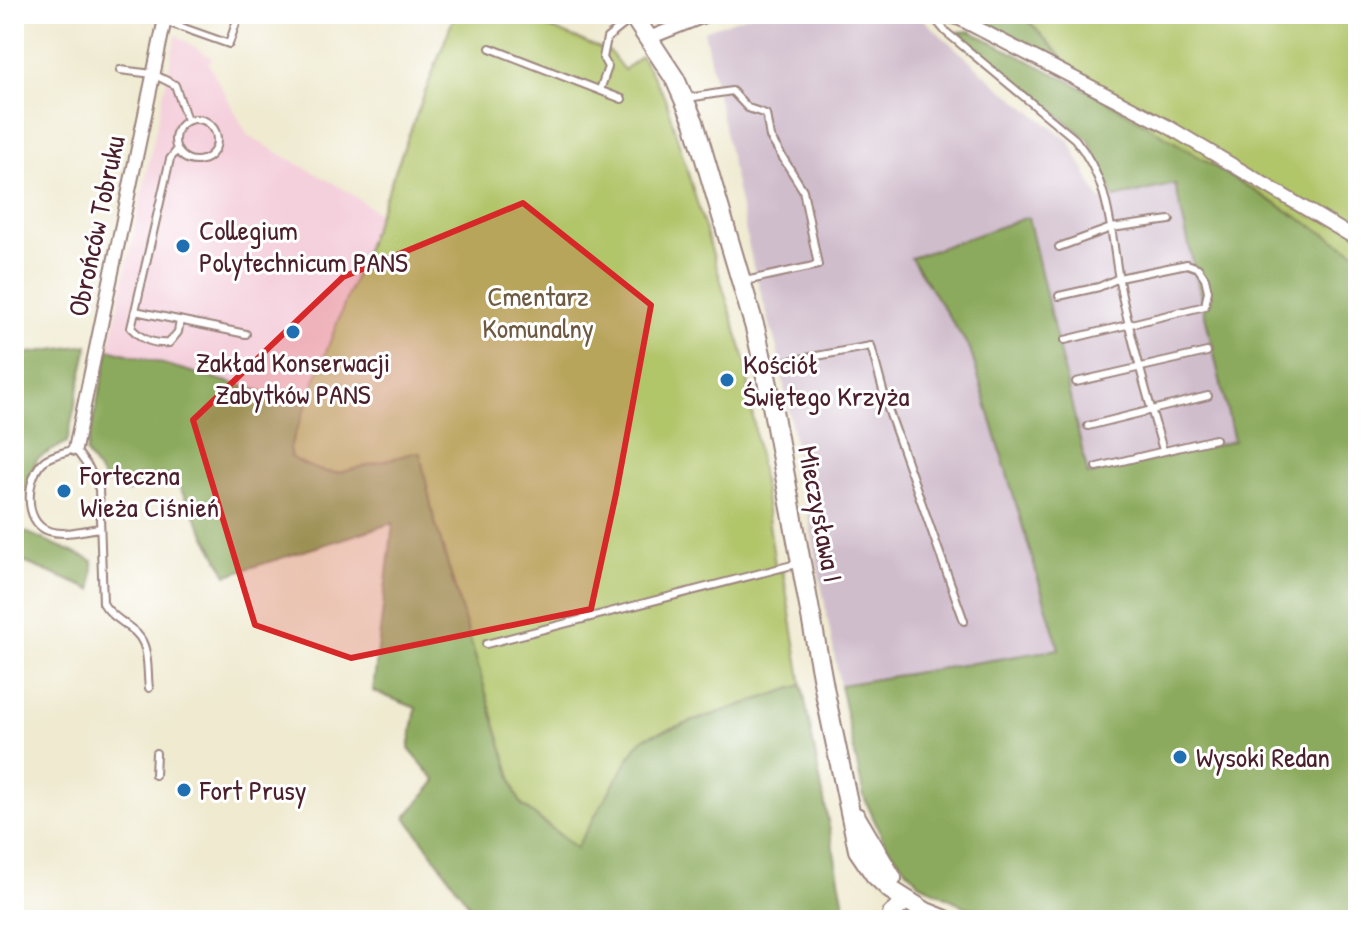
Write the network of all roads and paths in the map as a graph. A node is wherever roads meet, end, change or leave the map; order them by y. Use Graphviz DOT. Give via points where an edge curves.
graph roads {
  1 [pos="239,14"];
  2 [pos="709,14"];
  3 [pos="931,14"];
  4 [pos="942,14"];
  5 [pos="632,15"];
  6 [pos="165,18"];
  7 [pos="649,38"];
  8 [pos="490,48"];
  9 [pos="120,70"];
  10 [pos="153,74"];
  11 [pos="600,90"];
  12 [pos="622,99"];
  13 [pos="684,99"];
  14 [pos="187,120"];
  15 [pos="177,150"];
  16 [pos="1170,220"];
  17 [pos="1111,228"];
  18 [pos="1358,240"];
  19 [pos="1059,247"];
  20 [pos="1119,278"];
  21 [pos="742,282"];
  22 [pos="1059,296"];
  23 [pos="135,311"];
  24 [pos="180,320"];
  25 [pos="1129,324"];
  26 [pos="246,334"];
  27 [pos="1065,340"];
  28 [pos="1207,352"];
  29 [pos="765,366"];
  30 [pos="1139,367"];
  31 [pos="1076,382"];
  32 [pos="1208,396"];
  33 [pos="1151,411"];
  34 [pos="1088,426"];
  35 [pos="1215,439"];
  36 [pos="75,449"];
  37 [pos="1163,450"];
  38 [pos="1097,467"];
  39 [pos="100,528"];
  40 [pos="802,562"];
  41 [pos="964,621"];
  42 [pos="486,644"];
  43 [pos="149,688"];
  44 [pos="156,753"];
  45 [pos="155,775"];
  46 [pos="907,900"];
  47 [pos="890,920"];
  48 [pos="900,920"];
  49 [pos="946,920"];
  1 -- 6 [label="lane" via="229,44"];
  2 -- 7 [label="street"];
  3 -- 17 [label="lane" via="1075,139 1099,175"];
  4 -- 18 [label="street" via="1167,126"];
  5 -- 7 [label="main road, Mieczysława I"];
  5 -- 11 [label="lane" via="607,38 603,58 608,67"];
  6 -- 10 [label="street, Obrońców Tobruku"];
  7 -- 13 [label="main road, Mieczysława I"];
  8 -- 11 [label="lane"];
  9 -- 10 [label="lane"];
  10 -- 14 [label="lane" via="175,85"];
  10 -- 36 [label="street, Obrońców Tobruku"];
  11 -- 12 [label="lane"];
  13 -- 21 [label="main road, Mieczysława I"];
  13 -- 21 [label="lane" via="732,91 748,108 766,114 770,137 803,190 818,265"];
  14 -- 15 [label="lane" via="175,133"];
  14 -- 15 [label="lane" via="210,123 217,144 198,162"];
  15 -- 23 [label="lane" via="170,159"];
  16 -- 17 [label="lane"];
  17 -- 19 [label="lane"];
  17 -- 20 [label="lane"];
  20 -- 22 [label="lane"];
  20 -- 25 [label="lane"];
  20 -- 25 [label="lane" via="1187,264 1198,268 1208,291 1205,306"];
  21 -- 29 [label="main road, Mieczysława I"];
  23 -- 24 [label="lane"];
  23 -- 24 [label="lane" via="131,328 157,344 169,343"];
  24 -- 26 [label="lane"];
  25 -- 27 [label="lane"];
  25 -- 30 [label="lane"];
  28 -- 30 [label="lane"];
  29 -- 40 [label="main road, Mieczysława I"];
  29 -- 41 [label="lane" via="871,346 888,409"];
  30 -- 31 [label="lane"];
  30 -- 33 [label="lane"];
  32 -- 33 [label="lane"];
  33 -- 34 [label="lane"];
  33 -- 37 [label="lane"];
  35 -- 37 [label="lane"];
  36 -- 39 [label="lane" via="99,489"];
  36 -- 39 [label="lane" via="45,460 35,474 29,508 34,522 47,531"];
  37 -- 38 [label="lane"];
  39 -- 43 [label="lane" via="103,603 145,646"];
  40 -- 42 [label="lane"];
  40 -- 46 [label="main road, Mieczysława I" via="850,805"];
  44 -- 45 [label="lane"];
  46 -- 47 [label="street"];
  46 -- 48 [label="street"];
  46 -- 49 [label="main road"];
}
